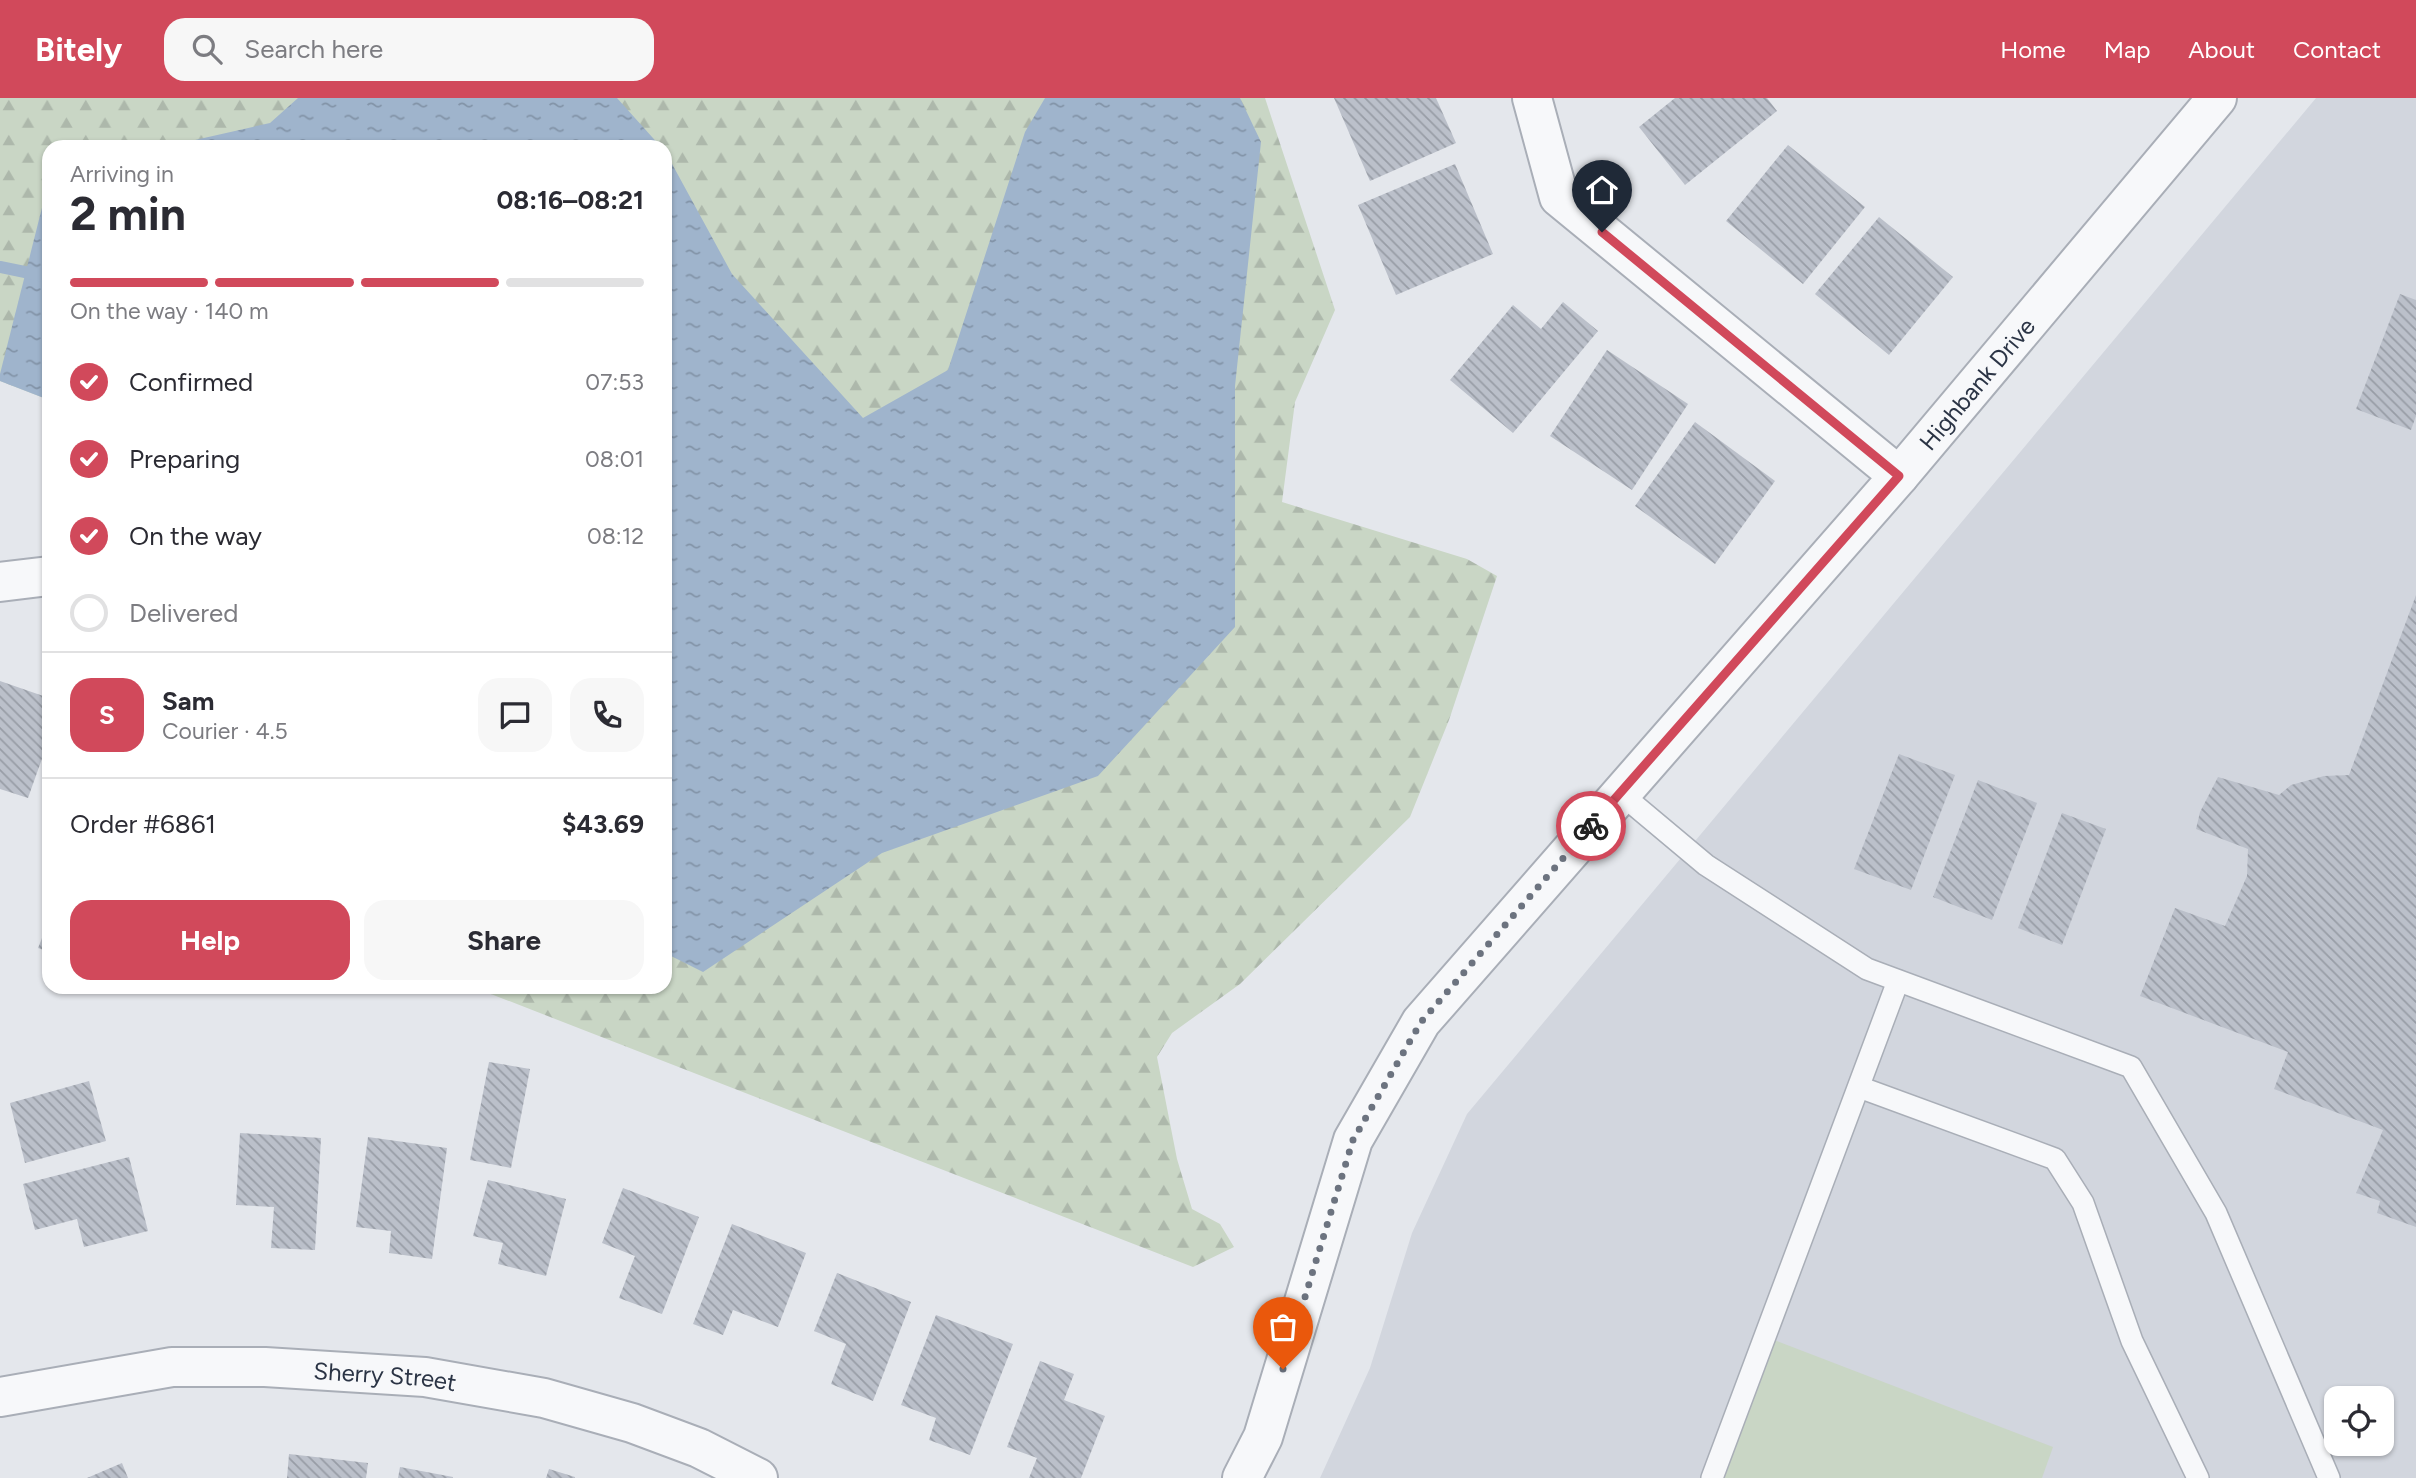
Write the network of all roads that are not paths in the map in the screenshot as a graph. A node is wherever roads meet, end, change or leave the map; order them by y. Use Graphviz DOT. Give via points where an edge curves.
graph roads {
  1 [pos="1532,98"];
  2 [pos="2217,98"];
  3 [pos="1899,476"];
  4 [pos="42,577"];
  5 [pos="0,582"];
  6 [pos="1620,793"];
  7 [pos="1898,981"];
  8 [pos="1859,1087"];
  9 [pos="0,1398"];
  10 [pos="758,1478"];
  11 [pos="1242,1478"];
  12 [pos="1712,1478"];
  13 [pos="2198,1478"];
  14 [pos="2329,1478"];
  1 -- 3 [label="street" via="1559,197"];
  2 -- 3 [label="street, Highbank Drive"];
  3 -- 6 [label="street, Highbank Drive"];
  4 -- 5 [label="street"];
  6 -- 7 [label="lane" via="1706,865 1867,970"];
  6 -- 11 [label="street, Highbank Drive" via="1421,1022 1353,1140 1263,1437"];
  7 -- 8 [label="lane"];
  7 -- 14 [label="lane" via="2131,1067 2216,1213"];
  8 -- 12 [label="lane"];
  8 -- 13 [label="lane" via="2055,1159 2083,1203 2132,1341"];
  9 -- 10 [label="street, Sherry Street" via="172,1367 265,1367 425,1377 544,1398 632,1423 699,1448"];
}
